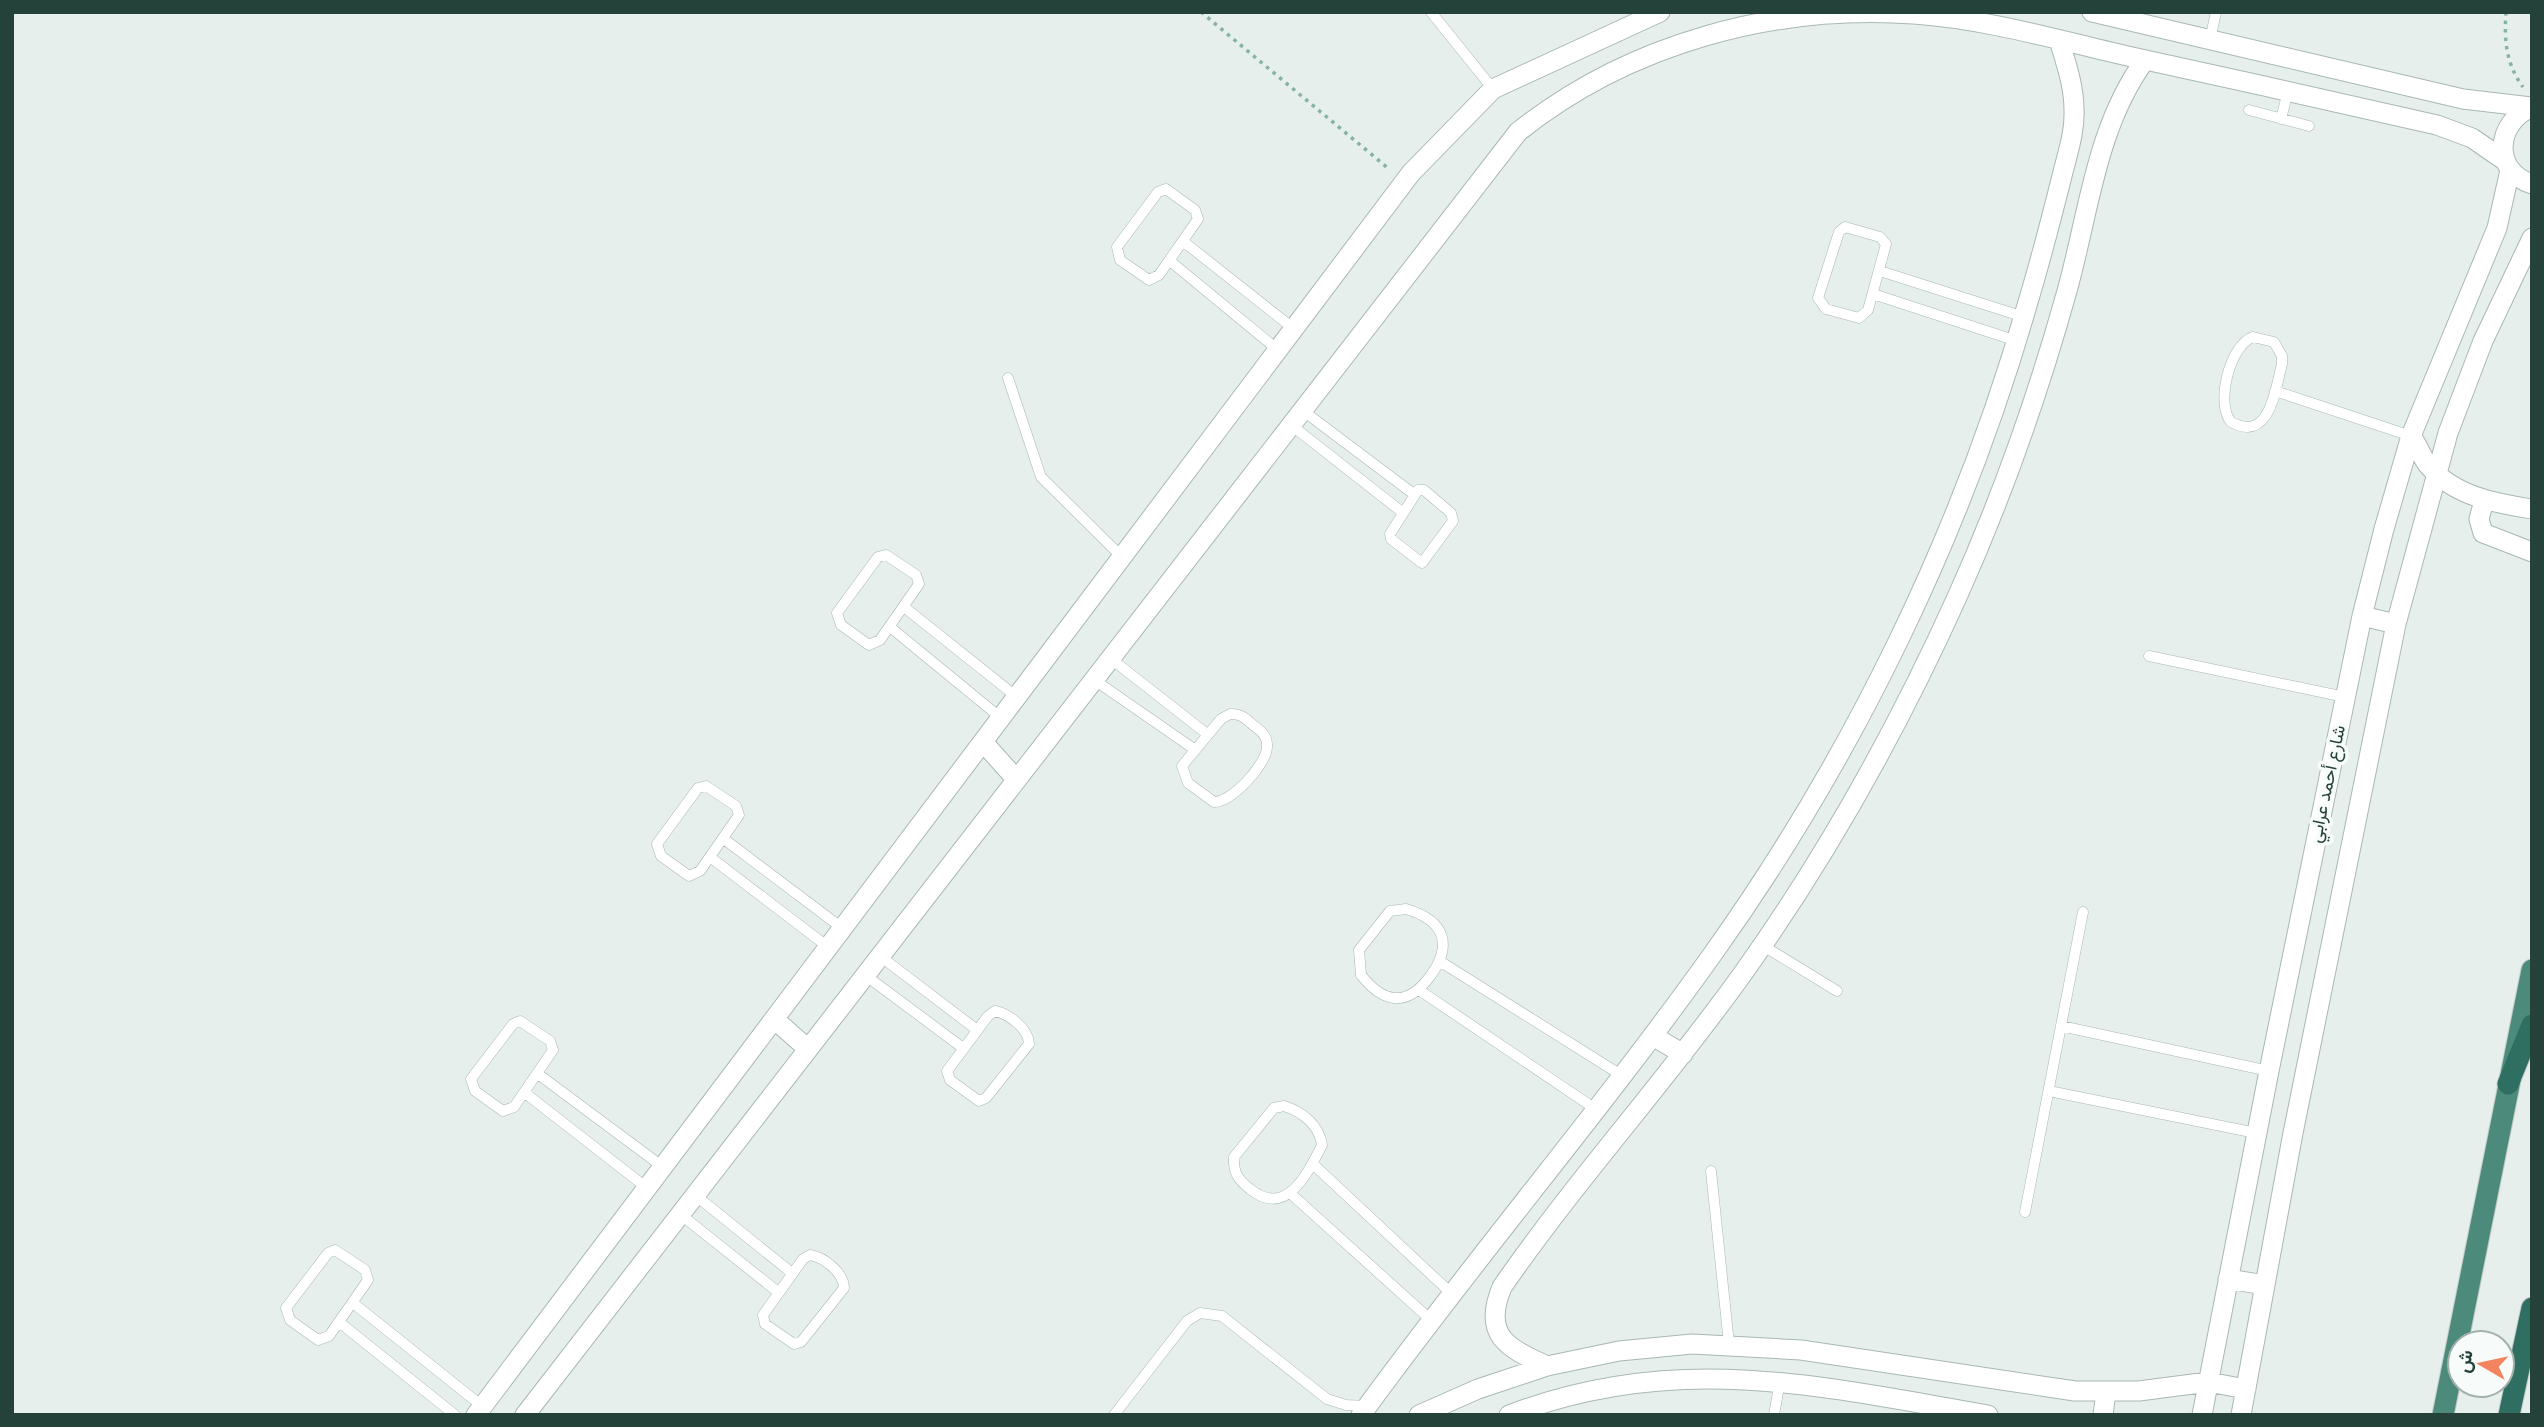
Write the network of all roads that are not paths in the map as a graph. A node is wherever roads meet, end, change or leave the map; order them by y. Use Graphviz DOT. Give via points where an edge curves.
graph roads {
  1 [pos="1431,12"];
  2 [pos="1660,12"];
  3 [pos="2092,12"];
  4 [pos="2216,12"];
  5 [pos="1825,13"];
  6 [pos="2059,40"];
  7 [pos="2210,40"];
  8 [pos="2145,60"];
  9 [pos="1493,89"];
  10 [pos="2288,91"];
  11 [pos="2529,101"];
  12 [pos="2249,110"];
  13 [pos="2281,119"];
  14 [pos="2309,127"];
  15 [pos="2507,165"];
  16 [pos="2532,184"];
  17 [pos="2532,237"];
  18 [pos="1184,242"];
  19 [pos="1170,261"];
  20 [pos="1880,271"];
  21 [pos="1873,294"];
  22 [pos="2024,317"];
  23 [pos="1294,329"];
  24 [pos="2017,341"];
  25 [pos="1278,350"];
  26 [pos="1008,378"];
  27 [pos="2275,391"];
  28 [pos="1296,417"];
  29 [pos="2411,436"];
  30 [pos="2435,472"];
  31 [pos="1415,495"];
  32 [pos="2484,501"];
  33 [pos="2532,509"];
  34 [pos="1402,512"];
  35 [pos="2532,552"];
  36 [pos="1122,557"];
  37 [pos="904,607"];
  38 [pos="2362,617"];
  39 [pos="2396,624"];
  40 [pos="890,626"];
  41 [pos="2149,656"];
  42 [pos="1110,658"];
  43 [pos="1092,679"];
  44 [pos="1017,697"];
  45 [pos="2345,697"];
  46 [pos="1001,718"];
  47 [pos="1207,734"];
  48 [pos="983,742"];
  49 [pos="1194,749"];
  50 [pos="1016,779"];
  51 [pos="724,839"];
  52 [pos="710,857"];
  53 [pos="2083,912"];
  54 [pos="842,929"];
  55 [pos="1762,945"];
  56 [pos="828,947"];
  57 [pos="880,956"];
  58 [pos="1441,962"];
  59 [pos="2532,970"];
  60 [pos="865,975"];
  61 [pos="1419,990"];
  62 [pos="1837,991"];
  63 [pos="774,1019"];
  64 [pos="2532,1025"];
  65 [pos="2061,1026"];
  66 [pos="977,1030"];
  67 [pos="1653,1036"];
  68 [pos="963,1048"];
  69 [pos="808,1049"];
  70 [pos="1683,1054"];
  71 [pos="2269,1071"];
  72 [pos="538,1074"];
  73 [pos="1621,1075"];
  74 [pos="2508,1084"];
  75 [pos="2049,1091"];
  76 [pos="524,1093"];
  77 [pos="1597,1110"];
  78 [pos="2256,1133"];
  79 [pos="1312,1164"];
  80 [pos="663,1167"];
  81 [pos="1711,1171"];
  82 [pos="647,1188"];
  83 [pos="1290,1193"];
  84 [pos="695,1195"];
  85 [pos="2025,1212"];
  86 [pos="680,1214"];
  87 [pos="792,1273"];
  88 [pos="2228,1279"];
  89 [pos="2265,1285"];
  90 [pos="778,1292"];
  91 [pos="1452,1294"];
  92 [pos="353,1303"];
  93 [pos="2532,1308"];
  94 [pos="1432,1321"];
  95 [pos="339,1322"];
  96 [pos="1729,1344"];
  97 [pos="1547,1366"];
  98 [pos="1780,1381"];
  99 [pos="2208,1382"];
  100 [pos="2246,1389"];
  101 [pos="2106,1392"];
  102 [pos="479,1410"];
  103 [pos="1364,1410"];
  104 [pos="1532,1411"];
  105 [pos="455,1415"];
  106 [pos="525,1415"];
  107 [pos="1114,1415"];
  108 [pos="1419,1415"];
  109 [pos="1509,1415"];
  110 [pos="1774,1415"];
  111 [pos="1988,1415"];
  112 [pos="2103,1415"];
  113 [pos="2202,1415"];
  114 [pos="2241,1415"];
  115 [pos="2443,1415"];
  116 [pos="2509,1415"];
  1 -- 9 [label="lane"];
  2 -- 9 [label="street"];
  3 -- 7 [label="street"];
  4 -- 7 [label="lane"];
  5 -- 6 [label="street" via="1916,14"];
  5 -- 28 [label="street" via="1747,25 1695,39 1631,64 1554,104 1518,132"];
  6 -- 8 [label="street"];
  6 -- 22 [label="street" via="2075,113 2049,232"];
  7 -- 11 [label="street" via="2463,99"];
  8 -- 10 [label="street"];
  8 -- 55 [label="street" via="2113,114 2036,394 1958,594 1862,786"];
  9 -- 23 [label="street" via="1411,173"];
  10 -- 13 [label="lane"];
  10 -- 15 [label="street" via="2437,125 2472,138"];
  11 -- 15 [label="street, شارع أحمد عرابي" via="2506,128 2502,149"];
  12 -- 13 [label="lane"];
  13 -- 14 [label="lane"];
  15 -- 16 [label="street"];
  15 -- 29 [label="street, شارع أحمد عرابي" via="2497,228"];
  17 -- 30 [label="street" via="2483,341"];
  18 -- 19 [label="lane"];
  18 -- 19 [label="lane" via="1197,224 1198,214 1170,190 1161,190 1118,243 1116,252 1120,260 1149,279 1156,278"];
  18 -- 23 [label="lane"];
  19 -- 25 [label="lane"];
  20 -- 21 [label="lane"];
  20 -- 21 [label="lane" via="1884,240 1850,227 1842,229 1818,294 1819,303 1859,318 1866,314"];
  20 -- 22 [label="lane"];
  21 -- 24 [label="lane"];
  22 -- 24 [label="street"];
  23 -- 25 [label="street"];
  24 -- 67 [label="street" via="1953,515 1869,696 1770,869"];
  25 -- 36 [label="street"];
  26 -- 36 [label="lane" via="1041,477"];
  27 -- 27 [label="lane" via="2282,364 2279,349 2267,338 2246,340 2236,350 2222,401 2226,416 2238,425 2255,425 2268,415"];
  27 -- 29 [label="lane"];
  28 -- 31 [label="lane"];
  28 -- 34 [label="lane"];
  28 -- 42 [label="street"];
  29 -- 30 [label="street"];
  29 -- 38 [label="street, شارع أحمد عرابي"];
  30 -- 32 [label="street"];
  30 -- 39 [label="street"];
  31 -- 34 [label="lane"];
  31 -- 34 [label="lane" via="1424,490 1453,517 1424,562 1391,538"];
  32 -- 33 [label="street"];
  32 -- 35 [label="street" via="2479,519 2483,533"];
  36 -- 44 [label="street"];
  37 -- 40 [label="lane"];
  37 -- 40 [label="lane" via="917,589 918,579 890,556 882,555 837,617 869,645 877,643"];
  37 -- 44 [label="lane"];
  38 -- 39 [label="street"];
  38 -- 45 [label="street, شارع أحمد عرابي"];
  39 -- 89 [label="street"];
  40 -- 46 [label="lane"];
  41 -- 45 [label="lane"];
  42 -- 43 [label="street"];
  42 -- 47 [label="lane"];
  43 -- 49 [label="lane"];
  43 -- 50 [label="street"];
  44 -- 46 [label="street"];
  45 -- 71 [label="street, شارع أحمد عرابي"];
  46 -- 48 [label="street"];
  47 -- 49 [label="lane"];
  47 -- 49 [label="lane" via="1225,715 1241,715 1265,737 1266,754 1231,798 1220,802 1209,799 1184,778 1182,766"];
  48 -- 50 [label="street"];
  48 -- 54 [label="street"];
  50 -- 57 [label="street"];
  51 -- 52 [label="lane"];
  51 -- 52 [label="lane" via="738,810 710,787 702,786 657,848 689,876 697,874"];
  51 -- 54 [label="lane"];
  52 -- 56 [label="lane"];
  53 -- 65 [label="lane"];
  54 -- 56 [label="street"];
  55 -- 62 [label="lane"];
  55 -- 70 [label="street"];
  56 -- 63 [label="street"];
  57 -- 60 [label="street"];
  57 -- 66 [label="lane"];
  58 -- 61 [label="lane"];
  58 -- 61 [label="lane" via="1443,945 1437,927 1418,912 1390,911 1359,950 1361,975 1384,996 1405,999"];
  58 -- 73 [label="lane"];
  59 -- 74 [label="highway"];
  60 -- 68 [label="lane"];
  60 -- 69 [label="street"];
  61 -- 77 [label="lane"];
  63 -- 69 [label="street"];
  63 -- 80 [label="street"];
  64 -- 74 [label="highway"];
  65 -- 71 [label="lane"];
  65 -- 75 [label="lane"];
  66 -- 68 [label="lane"];
  66 -- 68 [label="lane" via="991,1013 999,1012 1026,1032 1029,1040 983,1100 974,1100 948,1076 949,1066"];
  67 -- 70 [label="street"];
  67 -- 73 [label="street"];
  69 -- 84 [label="street"];
  70 -- 97 [label="street" via="1502,1287 1494,1313 1502,1340 1512,1350"];
  71 -- 78 [label="street, شارع أحمد عرابي"];
  72 -- 76 [label="lane"];
  72 -- 76 [label="lane" via="552,1056 552,1045 525,1022 516,1022 473,1075 471,1084 503,1111 511,1110"];
  72 -- 80 [label="lane"];
  73 -- 77 [label="street"];
  74 -- 115 [label="highway"];
  75 -- 78 [label="lane"];
  75 -- 85 [label="lane"];
  76 -- 82 [label="lane"];
  77 -- 91 [label="street"];
  78 -- 88 [label="street, شارع أحمد عرابي"];
  79 -- 83 [label="lane"];
  79 -- 83 [label="lane" via="1322,1145 1316,1126 1294,1109 1274,1108 1234,1157 1233,1167 1241,1182 1261,1198 1278,1200"];
  79 -- 91 [label="lane"];
  80 -- 82 [label="street"];
  81 -- 96 [label="lane"];
  82 -- 102 [label="street"];
  83 -- 94 [label="lane"];
  84 -- 86 [label="street"];
  84 -- 87 [label="lane"];
  86 -- 90 [label="lane"];
  86 -- 106 [label="street"];
  87 -- 90 [label="lane"];
  87 -- 90 [label="lane" via="806,1256 814,1255 845,1283 798,1344 789,1343 763,1320 764,1310"];
  88 -- 89 [label="street"];
  88 -- 99 [label="street, شارع أحمد عرابي"];
  89 -- 100 [label="street"];
  91 -- 94 [label="street"];
  92 -- 95 [label="lane"];
  92 -- 95 [label="lane" via="367,1274 340,1251 331,1251 288,1304 286,1313 290,1321 318,1340 326,1339"];
  92 -- 102 [label="lane"];
  93 -- 116 [label="highway"];
  94 -- 103 [label="street"];
  95 -- 105 [label="lane"];
  96 -- 97 [label="street" via="1619,1351"];
  96 -- 101 [label="street"];
  97 -- 108 [label="street"];
  98 -- 104 [label="street" via="1722,1377 1644,1381 1603,1388"];
  98 -- 110 [label="lane"];
  98 -- 111 [label="street"];
  99 -- 100 [label="street"];
  99 -- 101 [label="street"];
  99 -- 113 [label="street, شارع أحمد عرابي"];
  100 -- 114 [label="street"];
  101 -- 112 [label="street"];
  103 -- 107 [label="lane" via="1328,1399 1222,1316 1208,1312 1187,1321"];
  104 -- 109 [label="street"];
}
